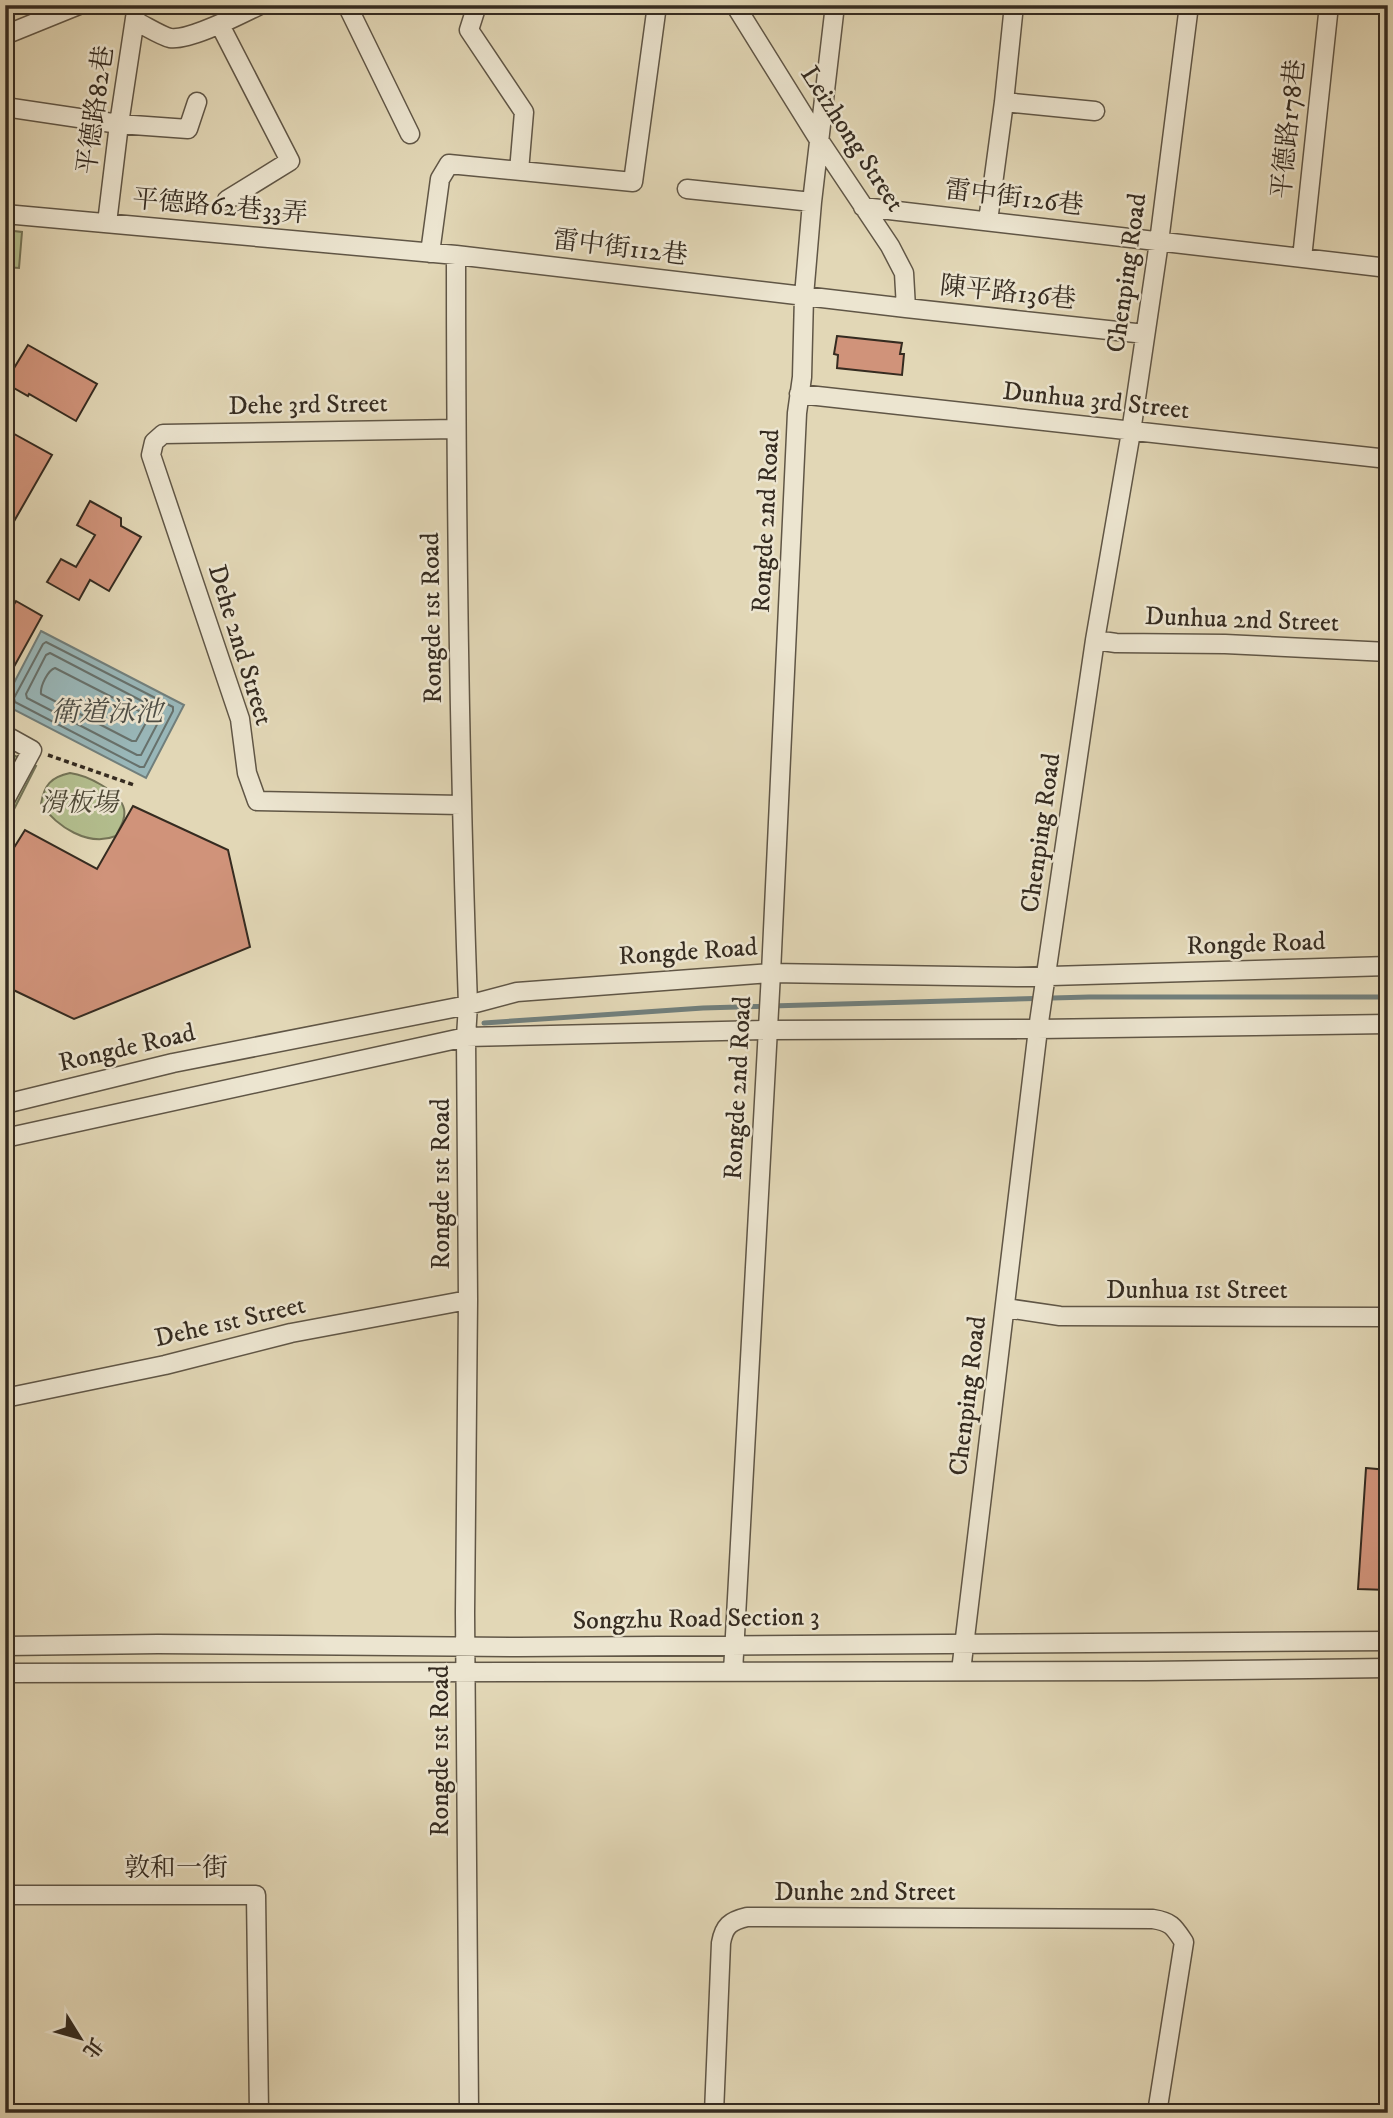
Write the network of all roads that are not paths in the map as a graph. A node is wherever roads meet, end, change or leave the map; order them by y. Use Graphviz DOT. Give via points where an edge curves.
graph roads {
  1 [pos="79,5"];
  2 [pos="260,5"];
  3 [pos="347,5"];
  4 [pos="477,5"];
  5 [pos="657,5"];
  6 [pos="735,5"];
  7 [pos="835,5"];
  8 [pos="1014,5"];
  9 [pos="1188,5"];
  10 [pos="1329,5"];
  11 [pos="136,13"];
  12 [pos="220,25"];
  13 [pos="5,35"];
  14 [pos="197,102"];
  15 [pos="1004,102"];
  16 [pos="5,107"];
  17 [pos="1095,111"];
  18 [pos="118,124"];
  19 [pos="411,134"];
  20 [pos="819,140"];
  21 [pos="519,171"];
  22 [pos="687,189"];
  23 [pos="227,200"];
  24 [pos="812,202"];
  25 [pos="863,207"];
  26 [pos="5,214"];
  27 [pos="988,221"];
  28 [pos="107,223"];
  29 [pos="1159,242"];
  30 [pos="430,253"];
  31 [pos="456,255"];
  32 [pos="1302,258"];
  33 [pos="1388,268"];
  34 [pos="804,296"];
  35 [pos="906,308"];
  36 [pos="1145,334"];
  37 [pos="799,394"];
  38 [pos="455,429"];
  39 [pos="1131,432"];
  40 [pos="163,434"];
  41 [pos="1388,459"];
  42 [pos="1095,640"];
  43 [pos="1388,652"];
  44 [pos="5,735"];
  45 [pos="5,800"];
  46 [pos="461,805"];
  47 [pos="1388,966"];
  48 [pos="771,973"];
  49 [pos="1046,976"];
  50 [pos="468,1005"];
  51 [pos="1388,1024"];
  52 [pos="1038,1029"];
  53 [pos="768,1030"];
  54 [pos="466,1037"];
  55 [pos="5,1104"];
  56 [pos="5,1138"];
  57 [pos="468,1300"];
  58 [pos="1006,1308"];
  59 [pos="1388,1317"];
  60 [pos="5,1398"];
  61 [pos="1388,1641"];
  62 [pos="963,1644"];
  63 [pos="734,1645"];
  64 [pos="5,1646"];
  65 [pos="466,1646"];
  66 [pos="1388,1668"];
  67 [pos="961,1671"];
  68 [pos="466,1672"];
  69 [pos="733,1672"];
  70 [pos="5,1674"];
  71 [pos="5,1895"];
  72 [pos="259,2113"];
  73 [pos="469,2113"];
  74 [pos="714,2113"];
  75 [pos="1157,2113"];
  1 -- 13 [label="street"];
  2 -- 12 [label="street"];
  3 -- 19 [label="street"];
  4 -- 21 [label="street" via="469,30 524,112"];
  5 -- 21 [label="street" via="633,182"];
  6 -- 20 [label="street, Leizhong Street"];
  7 -- 20 [label="street"];
  8 -- 15 [label="street"];
  9 -- 29 [label="street, Chenping Road"];
  10 -- 32 [label="street, 平德路178巷"];
  11 -- 12 [label="street" via="171,38"];
  11 -- 18 [label="street, 平德路82巷"];
  12 -- 23 [label="street" via="290,161"];
  14 -- 18 [label="street" via="188,130"];
  15 -- 17 [label="street"];
  15 -- 27 [label="street"];
  16 -- 18 [label="street"];
  18 -- 28 [label="street, 平德路82巷"];
  20 -- 24 [label="street"];
  20 -- 25 [label="street, Leizhong Street"];
  21 -- 30 [label="street" via="449,164 440,179"];
  22 -- 24 [label="street"];
  24 -- 34 [label="street"];
  25 -- 27 [label="street, 雷中街126巷"];
  25 -- 35 [label="street, Leizhong Street" via="904,273"];
  26 -- 28 [label="street, 平德路62巷33弄"];
  27 -- 29 [label="street, 雷中街126巷"];
  28 -- 30 [label="street, 平德路62巷33弄"];
  29 -- 32 [label="street, 雷中街126巷"];
  29 -- 36 [label="street, Chenping Road"];
  30 -- 31 [label="street, 雷中街112巷"];
  31 -- 34 [label="street, 雷中街112巷"];
  31 -- 38 [label="street, Rongde 1st Road"];
  32 -- 33 [label="street, 雷中街126巷"];
  34 -- 35 [label="street, 雷中街112巷"];
  34 -- 37 [label="street, Rongde 2nd Road"];
  35 -- 36 [label="street, 陳平路136巷"];
  36 -- 39 [label="street, Chenping Road"];
  37 -- 39 [label="street, Dunhua 3rd Street"];
  37 -- 48 [label="street, Rongde 2nd Road"];
  38 -- 40 [label="street, Dehe 3rd Street"];
  38 -- 46 [label="street, Rongde 1st Road"];
  39 -- 41 [label="street, Dunhua 3rd Street"];
  39 -- 42 [label="street, Chenping Road"];
  40 -- 46 [label="street, Dehe 2nd Street" via="154,442 151,455 240,719 247,773 257,800"];
  42 -- 43 [label="street, Dunhua 2nd Street"];
  42 -- 49 [label="street, Chenping Road"];
  44 -- 45 [label="street" via="32,750"];
  46 -- 50 [label="street, Rongde 1st Road"];
  47 -- 49 [label="street, Rongde Road"];
  48 -- 49 [label="street, Rongde Road"];
  48 -- 50 [label="street, Rongde Road" via="517,992"];
  48 -- 53 [label="street, Rongde 2nd Road"];
  49 -- 52 [label="street, Chenping Road"];
  50 -- 54 [label="street, Rongde 1st Road"];
  50 -- 55 [label="street, Rongde Road" via="173,1063"];
  51 -- 52 [label="street"];
  52 -- 53 [label="street"];
  52 -- 58 [label="street, Chenping Road"];
  53 -- 54 [label="street"];
  53 -- 63 [label="street, Rongde 2nd Road"];
  54 -- 56 [label="street"];
  54 -- 57 [label="street, Rongde 1st Road"];
  57 -- 60 [label="street, Dehe 1st Street" via="291,1333"];
  57 -- 65 [label="street, Rongde 1st Road"];
  58 -- 59 [label="street, Dunhua 1st Street" via="1060,1316"];
  58 -- 62 [label="street, Chenping Road"];
  61 -- 62 [label="street, Songzhu Road Section 3"];
  62 -- 63 [label="street, Songzhu Road Section 3"];
  62 -- 67 [label="street, Chenping Road"];
  63 -- 65 [label="street, Songzhu Road Section 3"];
  63 -- 69 [label="street, Rongde 2nd Road"];
  64 -- 65 [label="street, Songzhu Road Section 3"];
  65 -- 68 [label="street, Rongde 1st Road"];
  66 -- 67 [label="street, Songzhu Road Section 3"];
  67 -- 69 [label="street, Songzhu Road Section 3"];
  68 -- 69 [label="street, Songzhu Road Section 3"];
  68 -- 70 [label="street, Songzhu Road Section 3"];
  68 -- 73 [label="street, Rongde 1st Road"];
  71 -- 72 [label="street, 敦和一街" via="256,1895"];
  74 -- 75 [label="street, Dunhe 2nd Street" via="723,1930 732,1921 747,1917 1166,1921 1184,1942"];
}
